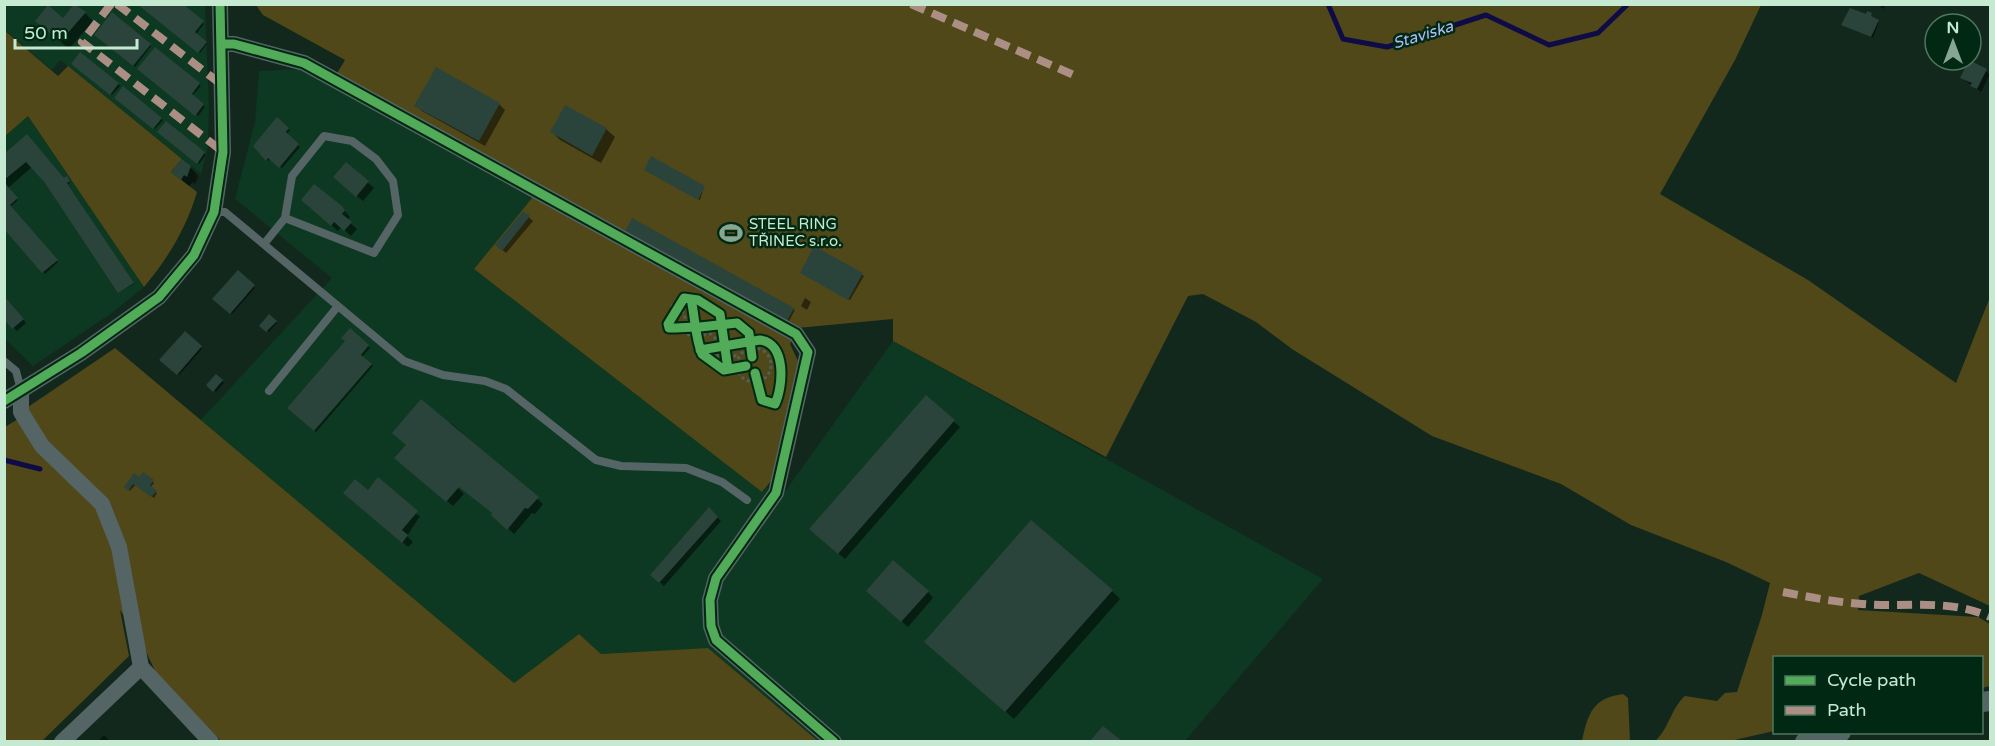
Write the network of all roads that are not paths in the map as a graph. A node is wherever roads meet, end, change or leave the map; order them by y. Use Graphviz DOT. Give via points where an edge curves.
graph roads {
  1 [pos="220,4"];
  2 [pos="221,44"];
  3 [pos="214,212"];
  4 [pos="285,218"];
  5 [pos="264,244"];
  6 [pos="338,306"];
  7 [pos="4,361"];
  8 [pos="21,390"];
  9 [pos="270,392"];
  10 [pos="4,401"];
  11 [pos="747,500"];
  12 [pos="141,667"];
  13 [pos="1833,734"];
  14 [pos="62,741"];
  15 [pos="211,741"];
  16 [pos="834,741"];
  17 [pos="1805,741"];
  1 -- 2 [label="street"];
  2 -- 3 [label="street" via="223,152"];
  2 -- 16 [label="street" via="304,63 796,334 808,352 776,493 716,578 710,600 711,626 716,640"];
  3 -- 5 [label="lane" via="225,212"];
  3 -- 8 [label="street" via="194,255 159,297"];
  4 -- 4 [label="lane" via="292,176 324,135 352,141 376,159 393,182 398,215 374,253"];
  4 -- 5 [label="lane"];
  5 -- 6 [label="lane"];
  6 -- 9 [label="lane"];
  6 -- 11 [label="lane" via="404,361 443,375 485,381 506,389 596,460 621,466 686,468 722,482"];
  7 -- 8 [label="lane" via="16,371"];
  8 -- 10 [label="street"];
  8 -- 12 [label="street" via="21,412 42,446 102,504 120,547"];
  12 -- 14 [label="street"];
  12 -- 15 [label="street"];
  13 -- 17 [label="street"];
}
